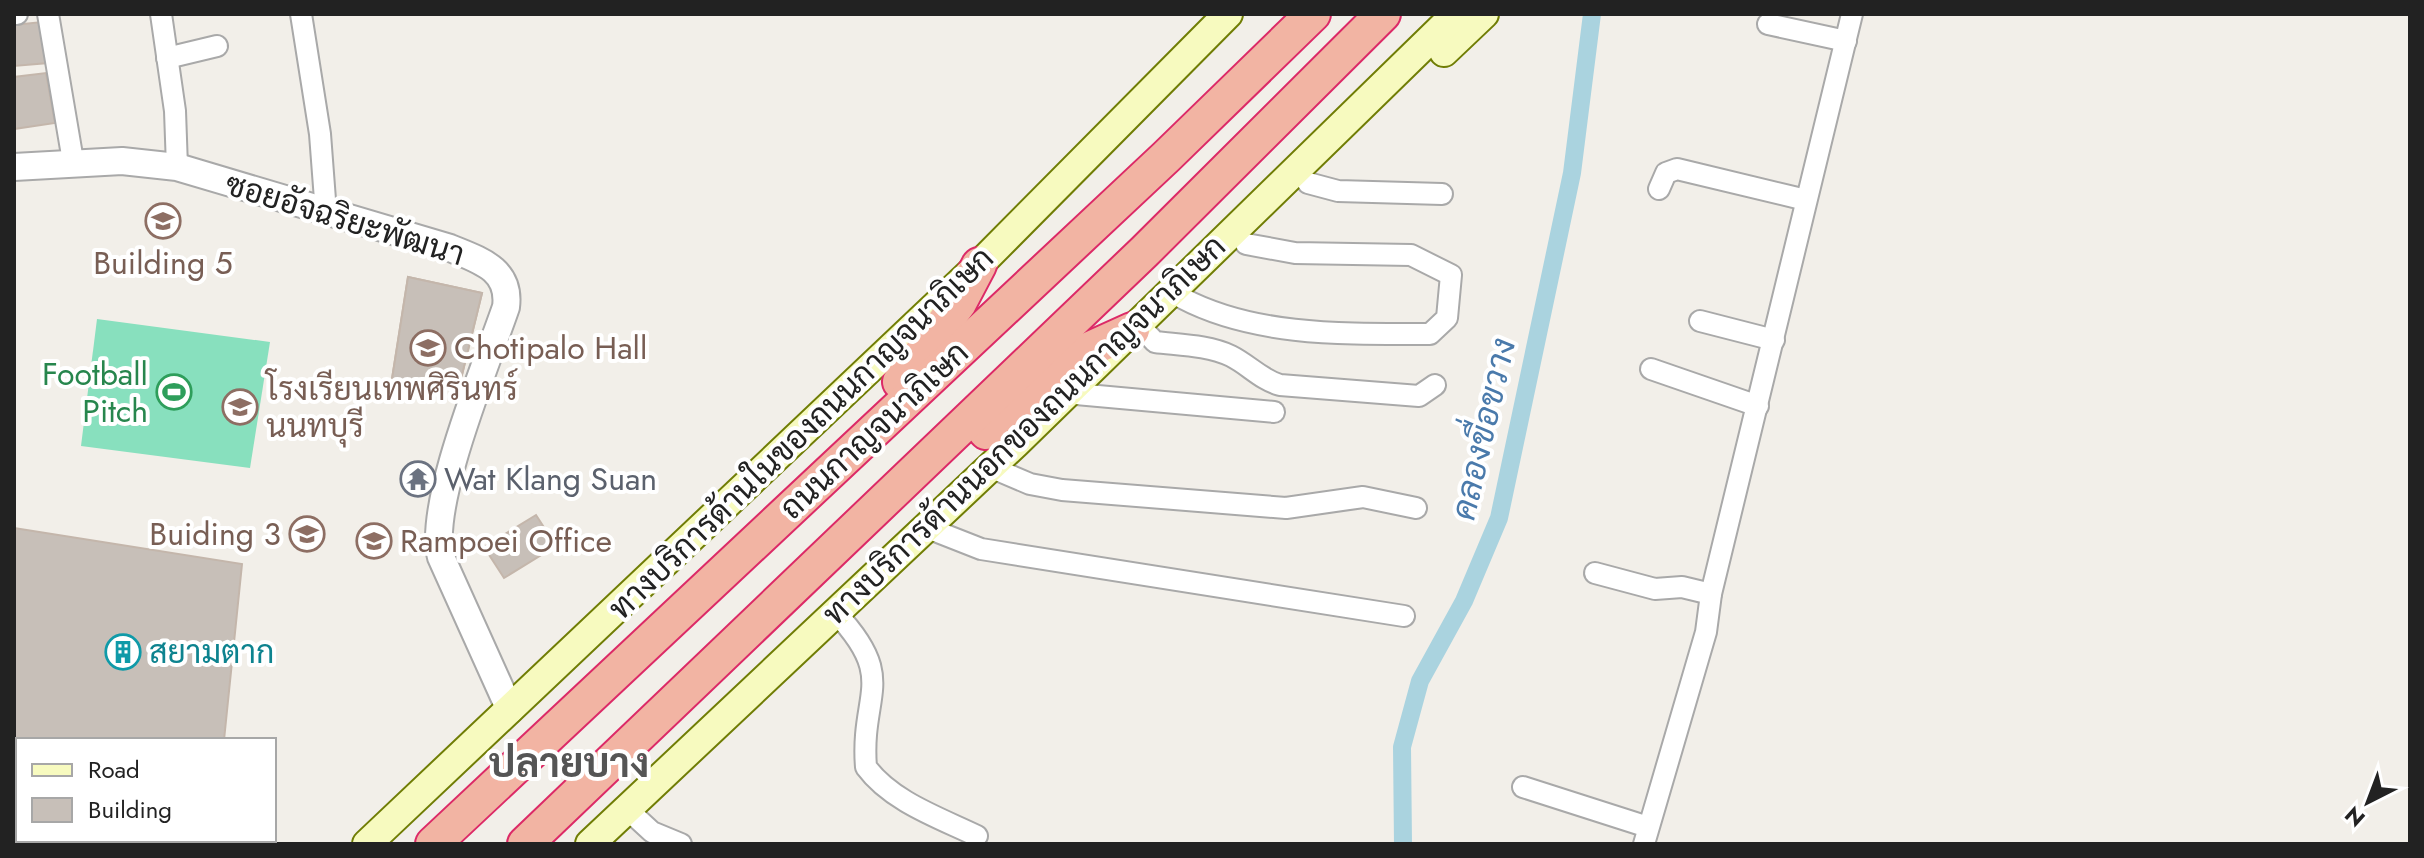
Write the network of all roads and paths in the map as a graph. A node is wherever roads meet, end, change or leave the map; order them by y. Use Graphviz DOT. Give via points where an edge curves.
graph roads {
  1 [pos="48,14"];
  2 [pos="161,14"];
  3 [pos="301,14"];
  4 [pos="1228,14"];
  5 [pos="1313,14"];
  6 [pos="1383,14"];
  7 [pos="1456,14"];
  8 [pos="1484,14"];
  9 [pos="1852,14"];
  10 [pos="1768,24"];
  11 [pos="1846,41"];
  12 [pos="217,46"];
  13 [pos="167,58"];
  14 [pos="73,161"];
  15 [pos="14,167"];
  16 [pos="177,167"];
  17 [pos="1308,183"];
  18 [pos="1659,189"];
  19 [pos="1442,194"];
  20 [pos="1806,200"];
  21 [pos="326,213"];
  22 [pos="1246,244"];
  23 [pos="979,265"];
  24 [pos="1182,298"];
  25 [pos="1141,320"];
  26 [pos="1700,321"];
  27 [pos="1774,340"];
  28 [pos="1651,369"];
  29 [pos="1435,385"];
  30 [pos="1065,393"];
  31 [pos="1758,406"];
  32 [pos="1274,412"];
  33 [pos="842,459"];
  34 [pos="990,467"];
  35 [pos="914,473"];
  36 [pos="1416,508"];
  37 [pos="925,527"];
  38 [pos="1595,573"];
  39 [pos="1711,594"];
  40 [pos="835,612"];
  41 [pos="1404,616"];
  42 [pos="510,710"];
  43 [pos="499,781"];
  44 [pos="1523,787"];
  45 [pos="627,809"];
  46 [pos="977,836"];
  47 [pos="1646,836"];
  48 [pos="652,838"];
  49 [pos="367,844"];
  50 [pos="408,844"];
  51 [pos="433,844"];
  52 [pos="525,844"];
  53 [pos="590,844"];
  54 [pos="681,844"];
  1 -- 14 [label="street"];
  2 -- 13 [label="street"];
  3 -- 21 [label="street"];
  4 -- 23 [label="main road, ทางบริการด้านในของถนนกาญจนาภิเษก"];
  5 -- 33 [label="highway, ถนนกาญจนาภิเษก"];
  6 -- 35 [label="highway, ถนนกาญจนาภิเษก"];
  7 -- 25 [label="main road, ทางบริการด้านนอกของถนนกาญจนาภิเษก"];
  8 -- 17 [label="main road"];
  9 -- 11 [label="street"];
  10 -- 11 [label="street"];
  11 -- 20 [label="street"];
  12 -- 13 [label="street"];
  13 -- 16 [label="street"];
  14 -- 15 [label="street, ซอยอัจฉริยะพัฒนา"];
  14 -- 16 [label="street, ซอยอัจฉริยะพัฒนา"];
  16 -- 21 [label="street, ซอยอัจฉริยะพัฒนา"];
  17 -- 19 [label="street" via="1338,191"];
  17 -- 22 [label="main road"];
  18 -- 20 [label="street" via="1666,173 1677,169"];
  20 -- 27 [label="street"];
  21 -- 42 [label="street, ซอยอัจฉริยะพัฒนา" via="485,262 506,287 506,307 446,486 437,534 441,557"];
  22 -- 24 [label="main road"];
  22 -- 24 [label="street" via="1295,253 1411,255 1451,275 1447,318 1430,334 1292,329 1232,320"];
  23 -- 33 [label="highway" via="933,340"];
  23 -- 42 [label="main road, ทางบริการด้านในของถนนกาญจนาภิเษก"];
  24 -- 25 [label="main road"];
  25 -- 29 [label="street" via="1155,342 1231,356 1280,385 1419,396"];
  25 -- 30 [label="main road, ทางบริการด้านนอกของถนนกาญจนาภิเษก"];
  25 -- 35 [label="highway" via="1090,349 988,430"];
  26 -- 27 [label="street"];
  27 -- 31 [label="street"];
  28 -- 31 [label="street"];
  30 -- 32 [label="street"];
  30 -- 34 [label="main road, ทางบริการด้านนอกของถนนกาญจนาภิเษก"];
  31 -- 39 [label="street"];
  33 -- 43 [label="highway, ถนนกาญจนาภิเษก"];
  34 -- 36 [label="street" via="1030,484 1062,490 1286,508 1363,497"];
  34 -- 37 [label="main road, ทางบริการด้านนอกของถนนกาญจนาภิเษก"];
  35 -- 52 [label="highway, ถนนกาญจนาภิเษก"];
  37 -- 40 [label="main road, ทางบริการด้านนอกของถนนกาญจนาภิเษก"];
  37 -- 41 [label="street" via="981,549"];
  38 -- 39 [label="street" via="1655,589 1682,587"];
  39 -- 47 [label="street" via="1706,632"];
  40 -- 45 [label="main road, ทางบริการด้านนอกของถนนกาญจนาภิเษก"];
  40 -- 46 [label="street" via="863,643 875,678 866,767 915,806"];
  42 -- 49 [label="main road, ทางบริการด้านในของถนนกาญจนาภิเษก"];
  43 -- 50 [label="highway" via="470,796"];
  43 -- 51 [label="highway, ถนนกาญจนาภิเษก"];
  44 -- 47 [label="street"];
  45 -- 48 [label="street"];
  45 -- 53 [label="main road, ทางบริการด้านนอกของถนนกาญจนาภิเษก"];
  48 -- 54 [label="street"];
}
